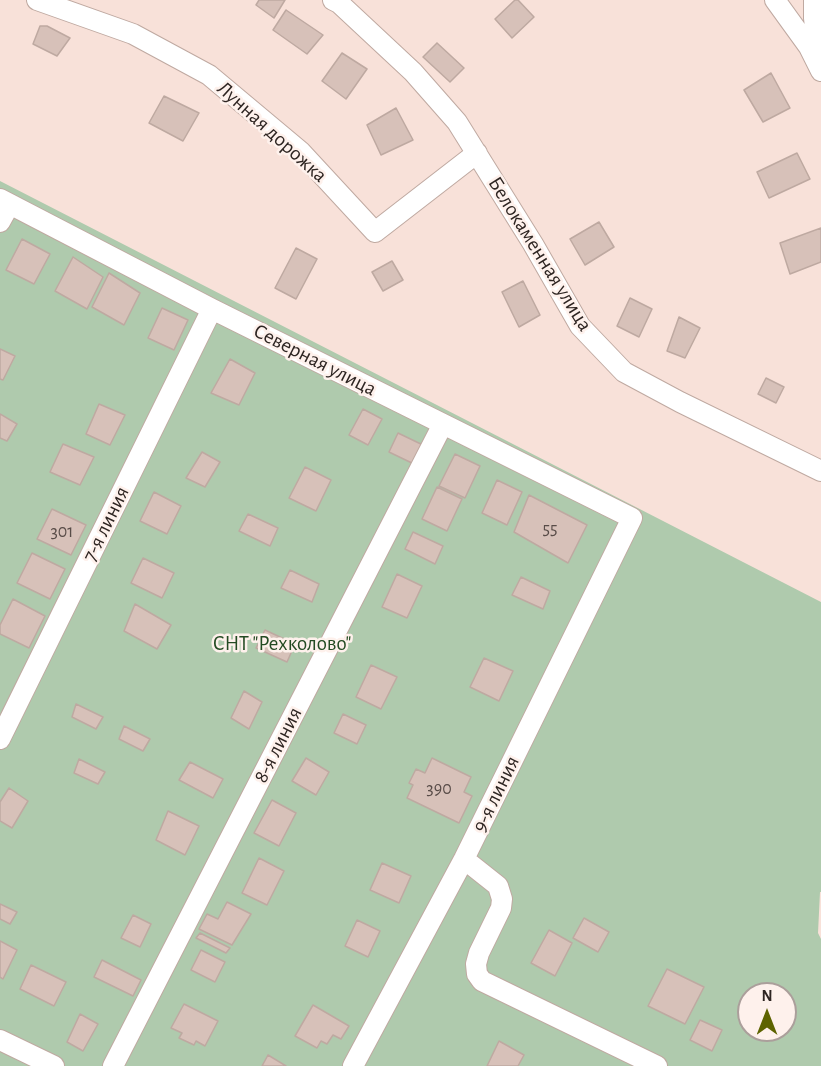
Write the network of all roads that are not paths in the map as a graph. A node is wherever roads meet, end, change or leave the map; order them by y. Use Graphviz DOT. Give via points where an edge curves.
graph roads {
  1 [pos="37,0"];
  2 [pos="775,0"];
  3 [pos="813,0"];
  4 [pos="338,1"];
  5 [pos="821,71"];
  6 [pos="477,153"];
  7 [pos="5,201"];
  8 [pos="0,222"];
  9 [pos="212,309"];
  10 [pos="443,424"];
  11 [pos="821,471"];
  12 [pos="632,518"];
  13 [pos="0,739"];
  14 [pos="464,859"];
  15 [pos="0,1040"];
  16 [pos="54,1066"];
  17 [pos="113,1066"];
  18 [pos="353,1066"];
  19 [pos="657,1066"];
  1 -- 6 [label="street, Лунная дорожка" via="133,34 209,75 301,152 375,232"];
  2 -- 5 [label="street"];
  3 -- 5 [label="street"];
  4 -- 6 [label="street, Белокаменная улица" via="413,72 457,122"];
  6 -- 11 [label="street, Белокаменная улица" via="580,326 624,372"];
  7 -- 8 [label="street"];
  7 -- 9 [label="street, Северная улица"];
  9 -- 10 [label="street, Северная улица"];
  9 -- 13 [label="street, 7-я линия"];
  10 -- 12 [label="street, Северная улица"];
  10 -- 17 [label="street, 8-я линия"];
  12 -- 14 [label="street, 9-я линия"];
  14 -- 18 [label="street, 9-я линия"];
  14 -- 19 [label="street" via="498,886 502,899 476,964 482,981"];
  15 -- 16 [label="street"];
}
